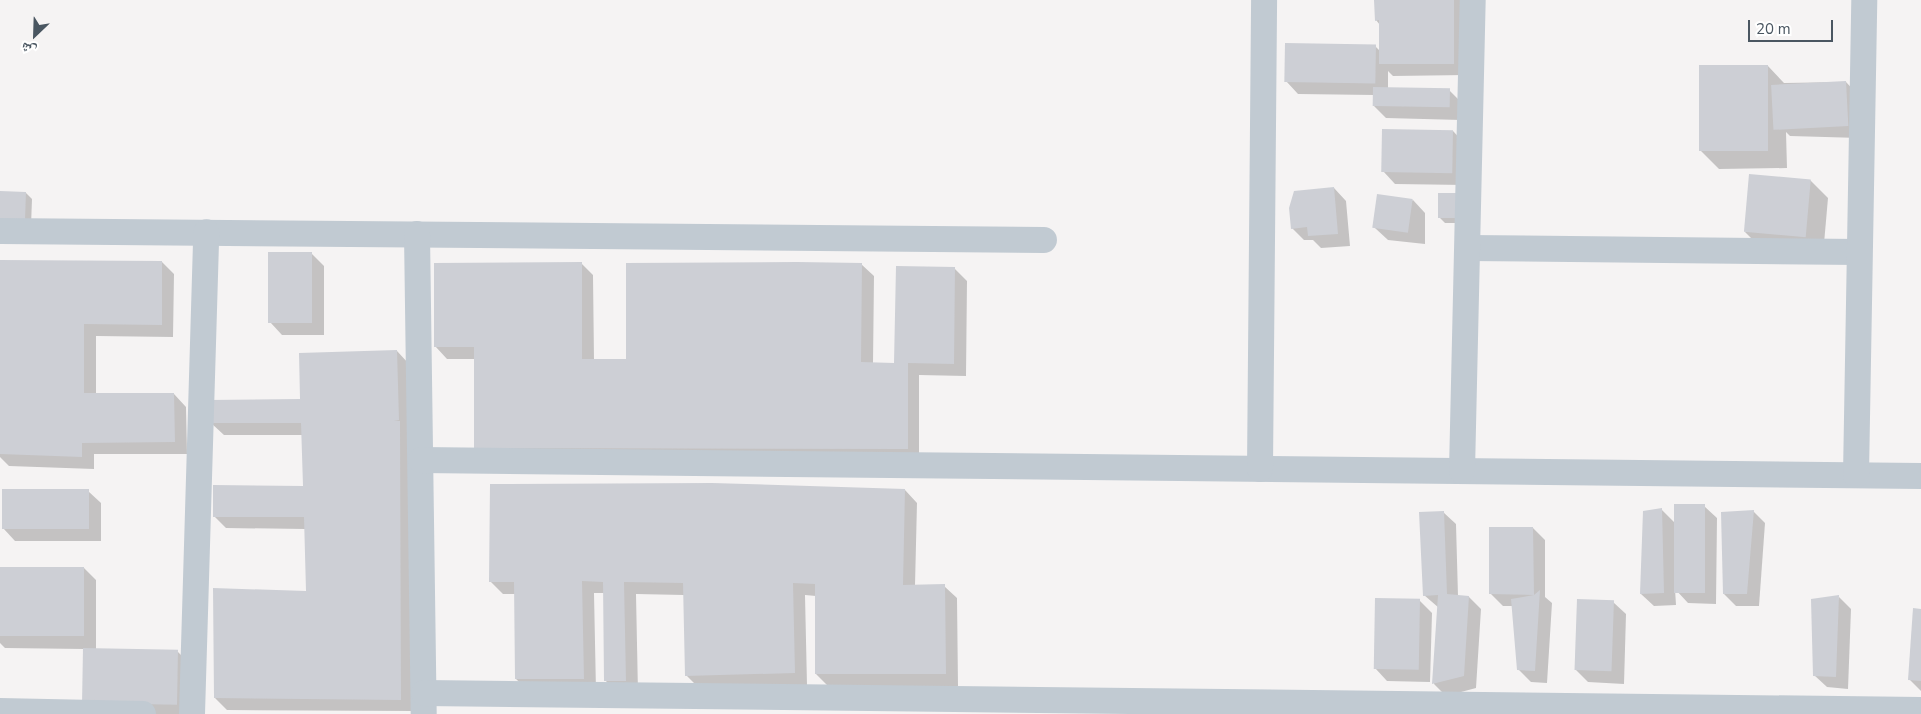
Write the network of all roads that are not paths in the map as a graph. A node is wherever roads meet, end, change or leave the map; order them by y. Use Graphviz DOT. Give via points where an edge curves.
graph roads {
  1 [pos="1264,0"];
  2 [pos="1473,0"];
  3 [pos="1864,0"];
  4 [pos="0,231"];
  5 [pos="206,232"];
  6 [pos="417,234"];
  7 [pos="1044,240"];
  8 [pos="1468,248"];
  9 [pos="1860,252"];
  10 [pos="421,460"];
  11 [pos="1260,468"];
  12 [pos="1462,471"];
  13 [pos="1856,475"];
  14 [pos="1921,476"];
  15 [pos="424,704"];
  16 [pos="1921,710"];
  17 [pos="0,711"];
  18 [pos="1838,712"];
  19 [pos="143,714"];
  20 [pos="192,714"];
  1 -- 11 [label="street"];
  2 -- 8 [label="street"];
  3 -- 9 [label="street"];
  4 -- 5 [label="street"];
  5 -- 6 [label="street"];
  5 -- 20 [label="street"];
  6 -- 7 [label="street"];
  6 -- 10 [label="street"];
  8 -- 9 [label="street"];
  8 -- 12 [label="street"];
  9 -- 13 [label="street"];
  10 -- 11 [label="street"];
  10 -- 15 [label="street"];
  11 -- 12 [label="street"];
  12 -- 13 [label="street"];
  13 -- 14 [label="street"];
  15 -- 18 [label="street"];
  16 -- 18 [label="street"];
  17 -- 19 [label="street"];
}
